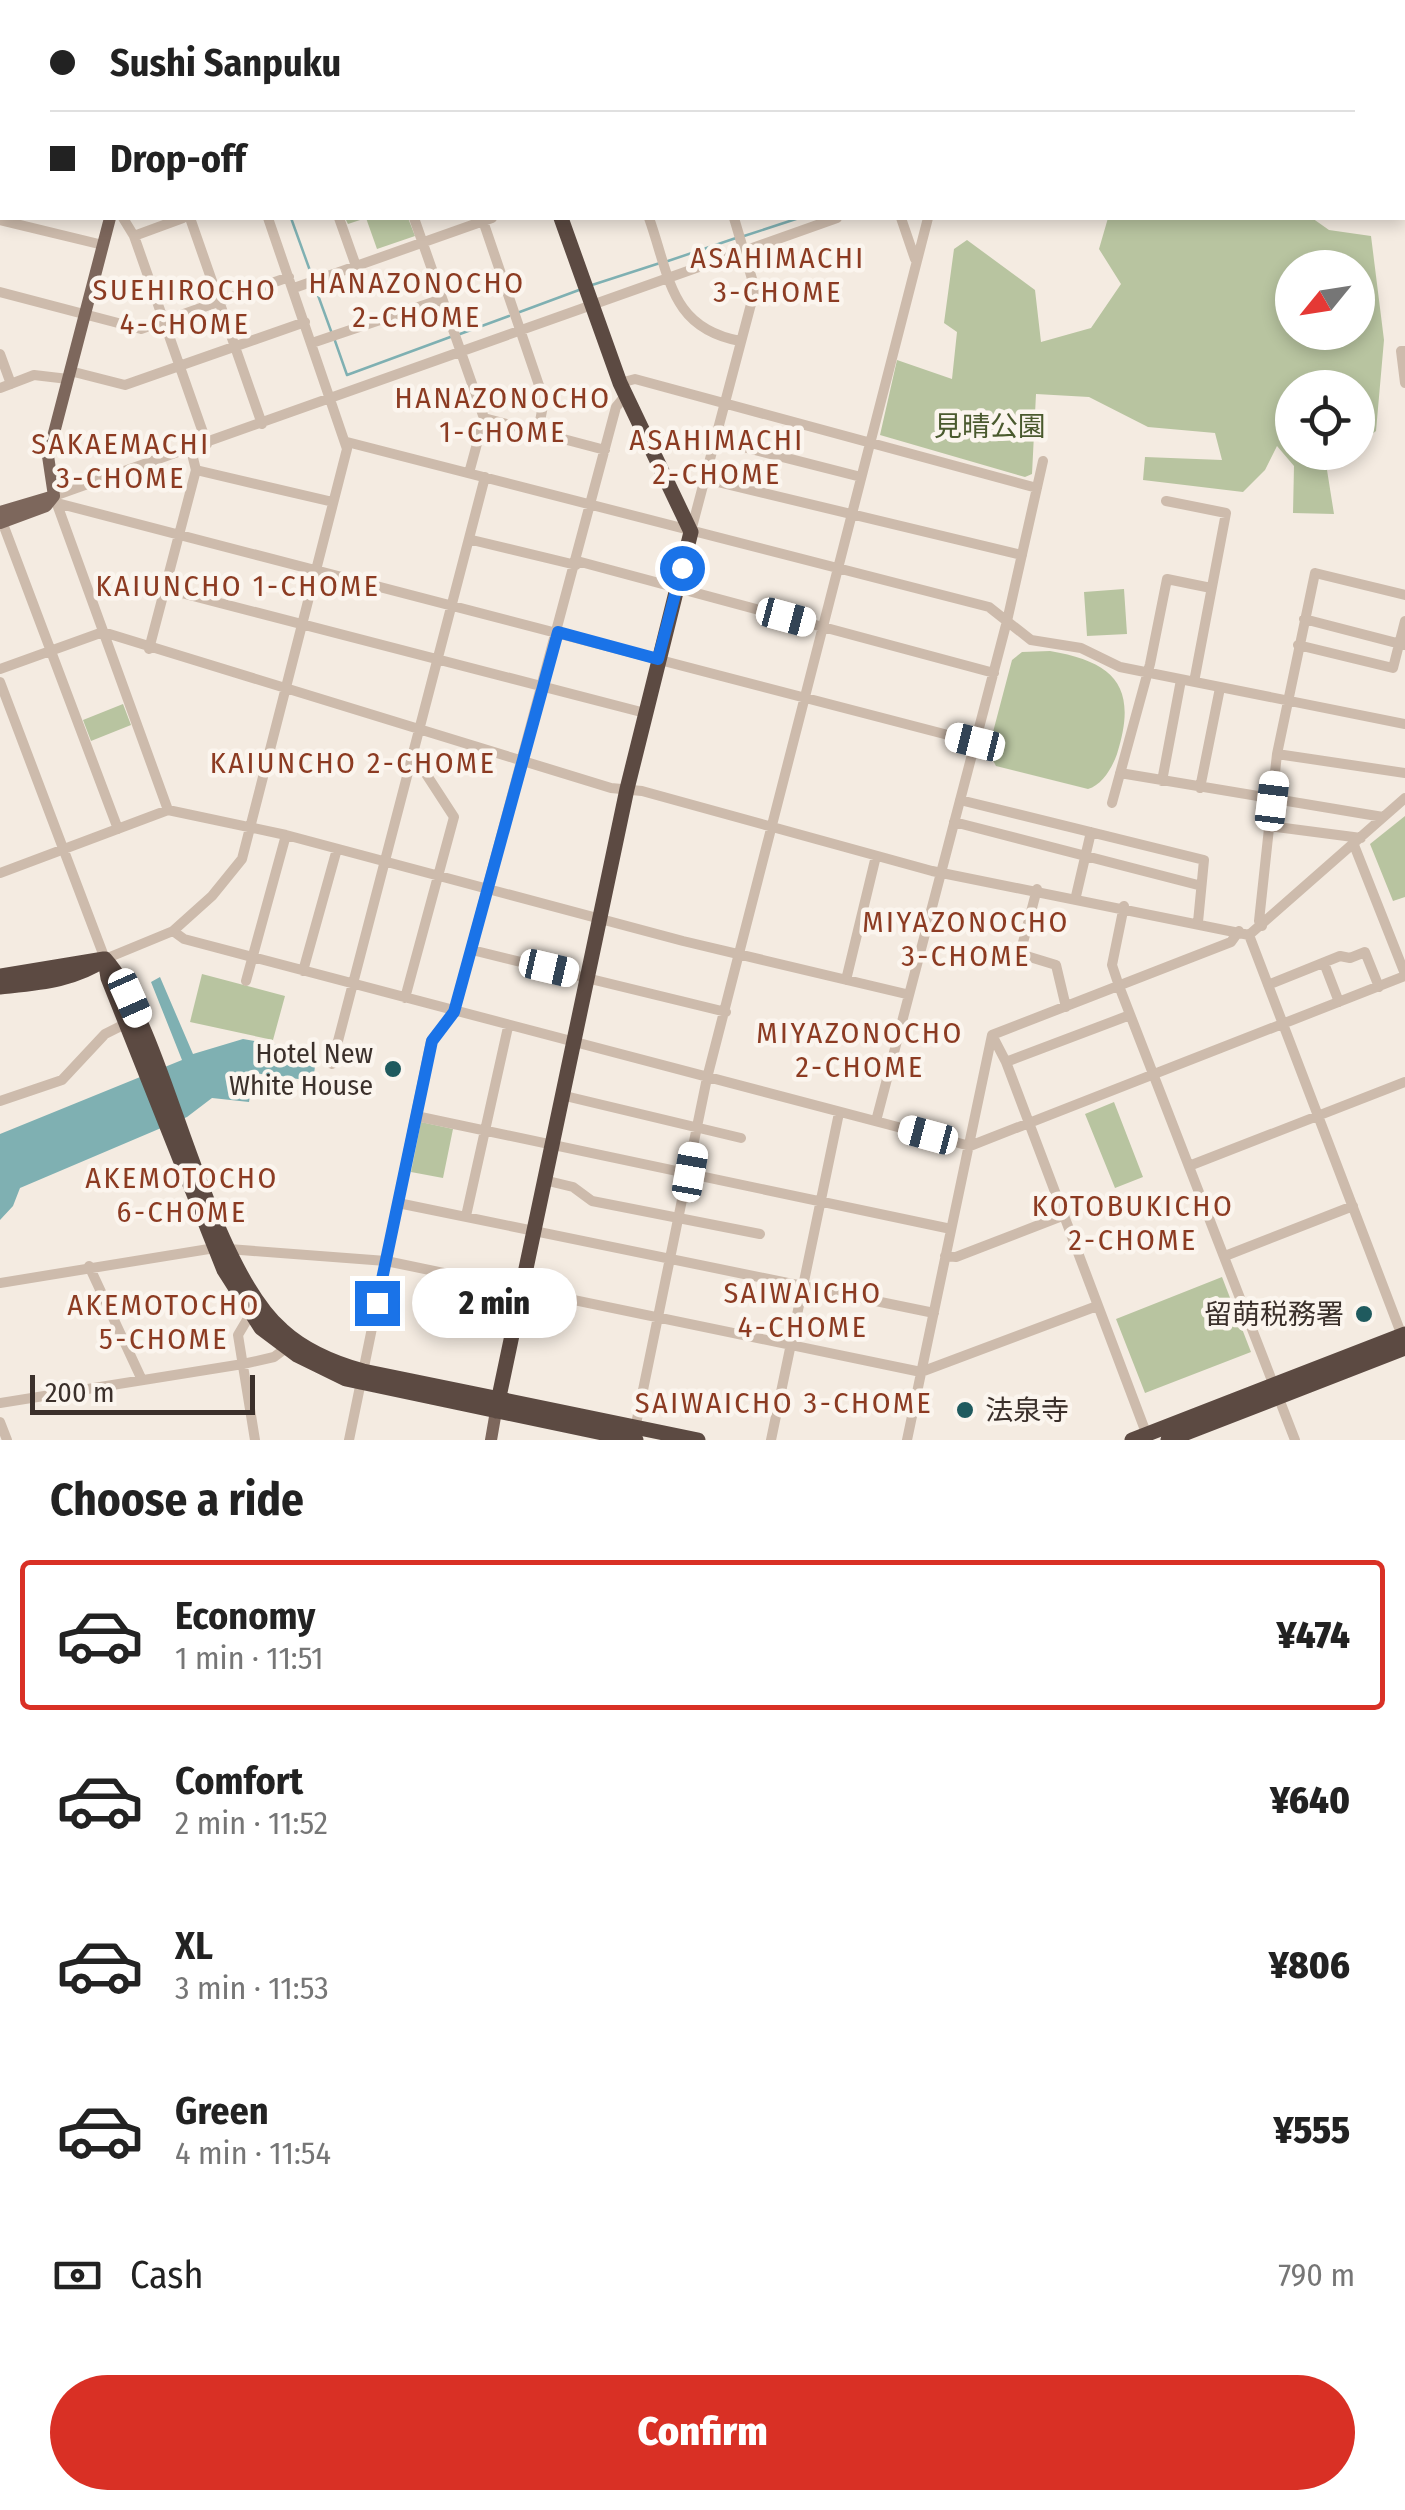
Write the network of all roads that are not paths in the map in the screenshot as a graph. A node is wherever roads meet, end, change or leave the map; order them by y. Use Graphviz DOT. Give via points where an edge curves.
graph roads {
  1 [pos="1405,108"];
  2 [pos="1405,115"];
  3 [pos="0,220"];
  4 [pos="110,220"];
  5 [pos="124,220"];
  6 [pos="181,220"];
  7 [pos="188,220"];
  8 [pos="269,220"];
  9 [pos="340,220"];
  10 [pos="415,220"];
  11 [pos="483,220"];
  12 [pos="486,220"];
  13 [pos="562,220"];
  14 [pos="650,220"];
  15 [pos="735,220"];
  16 [pos="791,220"];
  17 [pos="831,220"];
  18 [pos="902,220"];
  19 [pos="927,220"];
  20 [pos="32,222"];
  21 [pos="795,232"];
  22 [pos="134,236"];
  23 [pos="423,243"];
  24 [pos="103,246"];
  25 [pos="746,250"];
  26 [pos="916,260"];
  27 [pos="356,266"];
  28 [pos="670,276"];
  29 [pos="291,282"];
  30 [pos="0,292"];
  31 [pos="442,299"];
  32 [pos="219,300"];
  33 [pos="591,302"];
  34 [pos="85,315"];
  35 [pos="164,320"];
  36 [pos="305,322"];
  37 [pos="521,328"];
  38 [pos="312,342"];
  39 [pos="740,342"];
  40 [pos="235,347"];
  41 [pos="460,350"];
  42 [pos="1405,351"];
  43 [pos="0,354"];
  44 [pos="180,366"];
  45 [pos="69,375"];
  46 [pos="1405,383"];
  47 [pos="5,386"];
  48 [pos="623,389"];
  49 [pos="332,398"];
  50 [pos="725,404"];
  51 [pos="484,418"];
  52 [pos="262,424"];
  53 [pos="538,432"];
  54 [pos="716,440"];
  55 [pos="871,441"];
  56 [pos="347,442"];
  57 [pos="207,444"];
  58 [pos="190,450"];
  59 [pos="605,450"];
  60 [pos="1043,461"];
  61 [pos="196,470"];
  62 [pos="469,473"];
  63 [pos="861,476"];
  64 [pos="485,477"];
  65 [pos="705,478"];
  66 [pos="1037,488"];
  67 [pos="55,499"];
  68 [pos="333,502"];
  69 [pos="1166,502"];
  70 [pos="591,506"];
  71 [pos="851,516"];
  72 [pos="1,518"];
  73 [pos="691,532"];
  74 [pos="180,537"];
  75 [pos="472,540"];
  76 [pos="1022,555"];
  77 [pos="576,563"];
  78 [pos="837,569"];
  79 [pos="316,570"];
  80 [pos="1211,588"];
  81 [pos="166,589"];
  82 [pos="676,589"];
  83 [pos="1405,595"];
  84 [pos="454,607"];
  85 [pos="1304,619"];
  86 [pos="1008,620"];
  87 [pos="1405,621"];
  88 [pos="302,624"];
  89 [pos="822,627"];
  90 [pos="103,632"];
  91 [pos="558,632"];
  92 [pos="1298,644"];
  93 [pos="1402,645"];
  94 [pos="148,648"];
  95 [pos="51,651"];
  96 [pos="441,658"];
  97 [pos="658,659"];
  98 [pos="0,670"];
  99 [pos="994,673"];
  100 [pos="1147,674"];
  101 [pos="1181,680"];
  102 [pos="0,682"];
  103 [pos="1194,682"];
  104 [pos="544,686"];
  105 [pos="1220,688"];
  106 [pos="284,689"];
  107 [pos="805,698"];
  108 [pos="1287,699"];
  109 [pos="645,713"];
  110 [pos="1405,724"];
  111 [pos="422,732"];
  112 [pos="975,742"];
  113 [pos="1277,754"];
  114 [pos="415,757"];
  115 [pos="524,762"];
  116 [pos="1405,772"];
  117 [pos="1120,773"];
  118 [pos="1162,781"];
  119 [pos="627,788"];
  120 [pos="1200,788"];
  121 [pos="1405,798"];
  122 [pos="960,800"];
  123 [pos="1272,801"];
  124 [pos="1112,803"];
  125 [pos="168,810"];
  126 [pos="1383,817"];
  127 [pos="954,822"];
  128 [pos="251,826"];
  129 [pos="1269,826"];
  130 [pos="772,827"];
  131 [pos="118,829"];
  132 [pos="1091,832"];
  133 [pos="286,835"];
  134 [pos="1358,841"];
  135 [pos="337,849"];
  136 [pos="63,850"];
  137 [pos="1086,855"];
  138 [pos="876,856"];
  139 [pos="387,862"];
  140 [pos="941,871"];
  141 [pos="0,873"];
  142 [pos="438,876"];
  143 [pos="1198,885"];
  144 [pos="1037,888"];
  145 [pos="490,890"];
  146 [pos="1076,896"];
  147 [pos="1124,906"];
  148 [pos="600,919"];
  149 [pos="1198,922"];
  150 [pos="1262,926"];
  151 [pos="173,931"];
  152 [pos="1244,933"];
  153 [pos="472,950"];
  154 [pos="742,956"];
  155 [pos="249,957"];
  156 [pos="106,959"];
  157 [pos="1324,963"];
  158 [pos="303,971"];
  159 [pos="1405,975"];
  160 [pos="0,976"];
  161 [pos="588,977"];
  162 [pos="846,980"];
  163 [pos="246,981"];
  164 [pos="1268,985"];
  165 [pos="354,986"];
  166 [pos="1118,986"];
  167 [pos="1379,986"];
  168 [pos="0,987"];
  169 [pos="906,994"];
  170 [pos="405,998"];
  171 [pos="1339,1002"];
  172 [pos="1066,1006"];
  173 [pos="454,1012"];
  174 [pos="726,1012"];
  175 [pos="1130,1015"];
  176 [pos="127,1023"];
  177 [pos="1284,1025"];
  178 [pos="508,1027"];
  179 [pos="992,1035"];
  180 [pos="572,1044"];
  181 [pos="1006,1062"];
  182 [pos="150,1064"];
  183 [pos="332,1064"];
  184 [pos="1155,1074"];
  185 [pos="708,1078"];
  186 [pos="1405,1082"];
  187 [pos="561,1095"];
  188 [pos="0,1101"];
  189 [pos="839,1113"];
  190 [pos="416,1116"];
  191 [pos="1318,1116"];
  192 [pos="876,1122"];
  193 [pos="1027,1125"];
  194 [pos="698,1128"];
  195 [pos="483,1132"];
  196 [pos="741,1138"];
  197 [pos="552,1144"];
  198 [pos="970,1146"];
  199 [pos="1189,1166"];
  200 [pos="690,1172"];
  201 [pos="544,1180"];
  202 [pos="820,1200"];
  203 [pos="398,1203"];
  204 [pos="1353,1206"];
  205 [pos="466,1216"];
  206 [pos="1062,1216"];
  207 [pos="680,1217"];
  208 [pos="951,1229"];
  209 [pos="535,1230"];
  210 [pos="760,1234"];
  211 [pos="222,1248"];
  212 [pos="945,1256"];
  213 [pos="1225,1256"];
  214 [pos="386,1260"];
  215 [pos="671,1260"];
  216 [pos="90,1266"];
  217 [pos="0,1283"];
  218 [pos="523,1287"];
  219 [pos="802,1287"];
  220 [pos="1097,1306"];
  221 [pos="254,1309"];
  222 [pos="934,1313"];
  223 [pos="661,1318"];
  224 [pos="1405,1341"];
  225 [pos="790,1342"];
  226 [pos="286,1348"];
  227 [pos="243,1364"];
  228 [pos="921,1372"];
  229 [pos="362,1377"];
  230 [pos="142,1380"];
  231 [pos="1277,1391"];
  232 [pos="0,1402"];
  233 [pos="498,1404"];
  234 [pos="0,1422"];
  235 [pos="634,1436"];
  236 [pos="1142,1438"];
  237 [pos="7,1440"];
  238 [pos="254,1440"];
  239 [pos="348,1440"];
  240 [pos="491,1440"];
  241 [pos="698,1440"];
  242 [pos="771,1440"];
  243 [pos="908,1440"];
  244 [pos="1168,1440"];
  245 [pos="1295,1440"];
  1 -- 2 [label="street"];
  3 -- 20 [label="street"];
  4 -- 24 [label="main road"];
  5 -- 22 [label="street"];
  6 -- 22 [label="street"];
  7 -- 32 [label="street"];
  8 -- 29 [label="street"];
  9 -- 27 [label="street"];
  10 -- 23 [label="street"];
  11 -- 23 [label="street"];
  12 -- 37 [label="street"];
  13 -- 33 [label="highway"];
  14 -- 28 [label="street"];
  15 -- 25 [label="street"];
  16 -- 21 [label="street"];
  17 -- 21 [label="street"];
  18 -- 26 [label="street"];
  19 -- 26 [label="street"];
  20 -- 24 [label="street"];
  21 -- 25 [label="street"];
  22 -- 35 [label="street"];
  23 -- 27 [label="street"];
  23 -- 31 [label="street"];
  24 -- 34 [label="main road"];
  25 -- 28 [label="street"];
  25 -- 39 [label="street" via="755,289"];
  26 -- 55 [label="street"];
  27 -- 29 [label="street"];
  28 -- 33 [label="street"];
  28 -- 39 [label="street" via="691,322"];
  29 -- 32 [label="street"];
  29 -- 36 [label="street"];
  30 -- 34 [label="street"];
  31 -- 38 [label="street"];
  31 -- 41 [label="street"];
  32 -- 35 [label="street"];
  32 -- 40 [label="street"];
  33 -- 37 [label="street"];
  33 -- 48 [label="highway"];
  34 -- 35 [label="street" via="141,329"];
  34 -- 45 [label="main road"];
  35 -- 44 [label="street"];
  36 -- 38 [label="street"];
  36 -- 40 [label="street"];
  37 -- 41 [label="street"];
  37 -- 53 [label="street" via="544,400"];
  38 -- 49 [label="street"];
  39 -- 50 [label="street"];
  40 -- 44 [label="street"];
  40 -- 52 [label="street"];
  41 -- 49 [label="street"];
  41 -- 51 [label="street"];
  42 -- 46 [label="street"];
  43 -- 47 [label="street"];
  44 -- 45 [label="street" via="125,385"];
  44 -- 57 [label="street"];
  45 -- 47 [label="street" via="44,374"];
  45 -- 67 [label="main road" via="48,456"];
  48 -- 50 [label="street" via="635,379"];
  48 -- 59 [label="street"];
  48 -- 73 [label="highway"];
  49 -- 52 [label="street"];
  49 -- 56 [label="street"];
  50 -- 54 [label="street"];
  50 -- 55 [label="street"];
  51 -- 53 [label="street"];
  51 -- 62 [label="street"];
  52 -- 57 [label="street"];
  53 -- 59 [label="street"];
  54 -- 63 [label="street"];
  54 -- 65 [label="street"];
  55 -- 63 [label="street"];
  55 -- 66 [label="street"];
  56 -- 62 [label="street"];
  56 -- 68 [label="street"];
  57 -- 58 [label="street"];
  58 -- 61 [label="street"];
  58 -- 67 [label="street"];
  59 -- 70 [label="street"];
  60 -- 66 [label="street"];
  61 -- 68 [label="street"];
  61 -- 74 [label="street"];
  62 -- 64 [label="street"];
  63 -- 71 [label="street"];
  64 -- 70 [label="street"];
  64 -- 75 [label="street"];
  65 -- 71 [label="street"];
  65 -- 73 [label="street"];
  66 -- 76 [label="street"];
  67 -- 72 [label="main road"];
  67 -- 74 [label="street"];
  67 -- 90 [label="street"];
  68 -- 79 [label="street"];
  69 -- 80 [label="street" via="1226,513"];
  70 -- 73 [label="street"];
  70 -- 77 [label="street"];
  71 -- 76 [label="street"];
  71 -- 78 [label="street"];
  72 -- 95 [label="street"];
  73 -- 78 [label="street"];
  73 -- 82 [label="highway"];
  74 -- 79 [label="street"];
  74 -- 81 [label="street"];
  75 -- 77 [label="street"];
  75 -- 84 [label="street"];
  76 -- 86 [label="street"];
  77 -- 82 [label="street"];
  77 -- 91 [label="street"];
  78 -- 86 [label="street" via="989,607"];
  78 -- 89 [label="street"];
  79 -- 84 [label="street"];
  79 -- 88 [label="street"];
  80 -- 100 [label="street" via="1167,579"];
  80 -- 103 [label="street"];
  81 -- 88 [label="street"];
  81 -- 94 [label="street"];
  82 -- 89 [label="street"];
  82 -- 97 [label="highway"];
  83 -- 85 [label="street" via="1315,573"];
  84 -- 91 [label="street"];
  84 -- 96 [label="street"];
  85 -- 92 [label="street"];
  85 -- 93 [label="street"];
  86 -- 99 [label="street"];
  86 -- 100 [label="street" via="1031,640 1081,648"];
  87 -- 93 [label="street"];
  88 -- 96 [label="street"];
  88 -- 106 [label="street"];
  89 -- 99 [label="street"];
  89 -- 107 [label="street"];
  90 -- 94 [label="street"];
  90 -- 95 [label="street"];
  90 -- 125 [label="street"];
  91 -- 97 [label="street"];
  91 -- 104 [label="street"];
  92 -- 93 [label="street" via="1393,668"];
  92 -- 108 [label="street"];
  94 -- 106 [label="street"];
  95 -- 98 [label="street"];
  95 -- 131 [label="street"];
  96 -- 104 [label="street"];
  96 -- 111 [label="street"];
  97 -- 107 [label="street"];
  97 -- 109 [label="highway"];
  99 -- 112 [label="street"];
  100 -- 101 [label="street"];
  100 -- 117 [label="street"];
  101 -- 103 [label="street"];
  101 -- 118 [label="street"];
  102 -- 136 [label="street"];
  103 -- 105 [label="street"];
  104 -- 109 [label="street"];
  104 -- 115 [label="street"];
  105 -- 108 [label="street"];
  105 -- 120 [label="street"];
  106 -- 111 [label="street"];
  106 -- 128 [label="street"];
  107 -- 112 [label="street"];
  107 -- 130 [label="street"];
  108 -- 110 [label="street"];
  108 -- 113 [label="street"];
  109 -- 119 [label="highway"];
  111 -- 114 [label="street"];
  111 -- 115 [label="street"];
  112 -- 122 [label="street"];
  113 -- 116 [label="street"];
  113 -- 123 [label="street"];
  114 -- 139 [label="street"];
  114 -- 142 [label="street" via="454,817"];
  115 -- 119 [label="street"];
  115 -- 145 [label="street"];
  117 -- 118 [label="street"];
  117 -- 124 [label="street"];
  118 -- 120 [label="street"];
  119 -- 130 [label="street"];
  119 -- 148 [label="highway"];
  120 -- 123 [label="street"];
  121 -- 126 [label="street"];
  122 -- 127 [label="street"];
  122 -- 132 [label="street"];
  123 -- 126 [label="street"];
  123 -- 129 [label="street"];
  125 -- 128 [label="street"];
  125 -- 131 [label="street"];
  126 -- 134 [label="street"];
  127 -- 137 [label="street"];
  127 -- 140 [label="street"];
  128 -- 133 [label="street"];
  128 -- 151 [label="street" via="242,859"];
  129 -- 134 [label="street"];
  129 -- 150 [label="street"];
  130 -- 138 [label="street"];
  130 -- 154 [label="street"];
  131 -- 136 [label="street"];
  132 -- 137 [label="street"];
  132 -- 143 [label="street" via="1204,860"];
  133 -- 135 [label="street"];
  133 -- 155 [label="street"];
  134 -- 150 [label="street"];
  134 -- 159 [label="street"];
  135 -- 139 [label="street"];
  135 -- 158 [label="street"];
  136 -- 141 [label="street"];
  136 -- 156 [label="street"];
  137 -- 143 [label="street"];
  137 -- 146 [label="street"];
  138 -- 140 [label="street"];
  138 -- 162 [label="street"];
  139 -- 142 [label="street"];
  139 -- 165 [label="street"];
  140 -- 144 [label="street"];
  140 -- 169 [label="street"];
  142 -- 145 [label="street"];
  142 -- 170 [label="street"];
  143 -- 149 [label="street" via="1204,886"];
  144 -- 146 [label="street"];
  144 -- 172 [label="street" via="1020,954 1056,965"];
  145 -- 148 [label="street"];
  145 -- 153 [label="street"];
  146 -- 147 [label="street"];
  147 -- 149 [label="street"];
  147 -- 166 [label="street" via="1112,966"];
  148 -- 154 [label="street"];
  148 -- 161 [label="highway"];
  149 -- 152 [label="street"];
  150 -- 152 [label="street"];
  151 -- 155 [label="street"];
  151 -- 156 [label="street"];
  152 -- 164 [label="street"];
  152 -- 166 [label="street"];
  153 -- 161 [label="street"];
  153 -- 173 [label="street"];
  154 -- 162 [label="street"];
  154 -- 174 [label="street"];
  155 -- 158 [label="street"];
  155 -- 163 [label="street"];
  156 -- 160 [label="highway"];
  156 -- 168 [label="highway" via="88,972"];
  156 -- 176 [label="highway"];
  156 -- 182 [label="highway" via="119,974"];
  157 -- 164 [label="street"];
  157 -- 167 [label="street" via="1365,952"];
  157 -- 171 [label="street"];
  158 -- 165 [label="street"];
  159 -- 167 [label="street"];
  161 -- 174 [label="street"];
  161 -- 180 [label="highway"];
  162 -- 169 [label="street"];
  164 -- 177 [label="street"];
  165 -- 170 [label="street"];
  165 -- 183 [label="street"];
  166 -- 172 [label="street"];
  166 -- 175 [label="street"];
  167 -- 171 [label="street"];
  169 -- 192 [label="street"];
  170 -- 173 [label="street"];
  171 -- 177 [label="street"];
  172 -- 179 [label="street"];
  173 -- 178 [label="street"];
  173 -- 190 [label="street" via="432,1041"];
  174 -- 185 [label="street"];
  175 -- 181 [label="street"];
  175 -- 184 [label="street"];
  176 -- 182 [label="highway"];
  176 -- 188 [label="street" via="105,1034 62,1080"];
  177 -- 184 [label="street"];
  177 -- 191 [label="street"];
  178 -- 180 [label="street"];
  178 -- 195 [label="street"];
  179 -- 181 [label="street"];
  179 -- 198 [label="street"];
  180 -- 185 [label="street"];
  180 -- 187 [label="highway"];
  181 -- 193 [label="street"];
  182 -- 211 [label="highway"];
  184 -- 193 [label="street"];
  184 -- 199 [label="street"];
  185 -- 189 [label="street"];
  185 -- 194 [label="street"];
  186 -- 191 [label="street"];
  187 -- 194 [label="street"];
  187 -- 197 [label="highway"];
  189 -- 192 [label="street"];
  189 -- 202 [label="street"];
  190 -- 195 [label="street"];
  190 -- 203 [label="street"];
  191 -- 199 [label="street"];
  191 -- 204 [label="street"];
  192 -- 198 [label="street"];
  193 -- 198 [label="street"];
  193 -- 206 [label="street"];
  194 -- 196 [label="street"];
  194 -- 200 [label="street"];
  195 -- 197 [label="street"];
  195 -- 205 [label="street"];
  197 -- 200 [label="street"];
  197 -- 201 [label="highway"];
  198 -- 208 [label="street"];
  199 -- 213 [label="street"];
  200 -- 202 [label="street"];
  200 -- 207 [label="street"];
  201 -- 207 [label="street" via="573,1187 592,1201"];
  201 -- 209 [label="highway"];
  202 -- 208 [label="street"];
  202 -- 219 [label="street"];
  203 -- 205 [label="street"];
  203 -- 214 [label="street"];
  204 -- 213 [label="street"];
  204 -- 224 [label="street"];
  205 -- 209 [label="street"];
  206 -- 212 [label="street"];
  206 -- 220 [label="street"];
  207 -- 210 [label="street"];
  207 -- 215 [label="street"];
  208 -- 212 [label="street"];
  209 -- 215 [label="street"];
  209 -- 218 [label="highway"];
  211 -- 214 [label="street"];
  211 -- 216 [label="street"];
  211 -- 221 [label="highway"];
  212 -- 222 [label="street"];
  213 -- 231 [label="street"];
  214 -- 218 [label="street"];
  214 -- 229 [label="street"];
  215 -- 219 [label="street"];
  215 -- 223 [label="street"];
  216 -- 217 [label="street"];
  216 -- 230 [label="street"];
  218 -- 223 [label="street"];
  218 -- 233 [label="highway"];
  219 -- 222 [label="street"];
  219 -- 225 [label="street"];
  220 -- 228 [label="street"];
  220 -- 236 [label="street"];
  221 -- 226 [label="highway"];
  221 -- 227 [label="street" via="238,1328"];
  221 -- 229 [label="highway" via="296,1342"];
  222 -- 228 [label="street"];
  223 -- 225 [label="street"];
  223 -- 235 [label="street"];
  224 -- 231 [label="highway"];
  225 -- 228 [label="street"];
  225 -- 242 [label="street"];
  226 -- 227 [label="street"];
  226 -- 229 [label="highway" via="320,1368"];
  227 -- 230 [label="street"];
  227 -- 238 [label="street"];
  228 -- 243 [label="street"];
  229 -- 233 [label="highway"];
  229 -- 239 [label="street"];
  230 -- 232 [label="street"];
  231 -- 236 [label="highway"];
  231 -- 244 [label="highway"];
  231 -- 245 [label="street"];
  233 -- 235 [label="highway"];
  233 -- 240 [label="main road"];
  234 -- 237 [label="street"];
  235 -- 241 [label="highway"];
}
